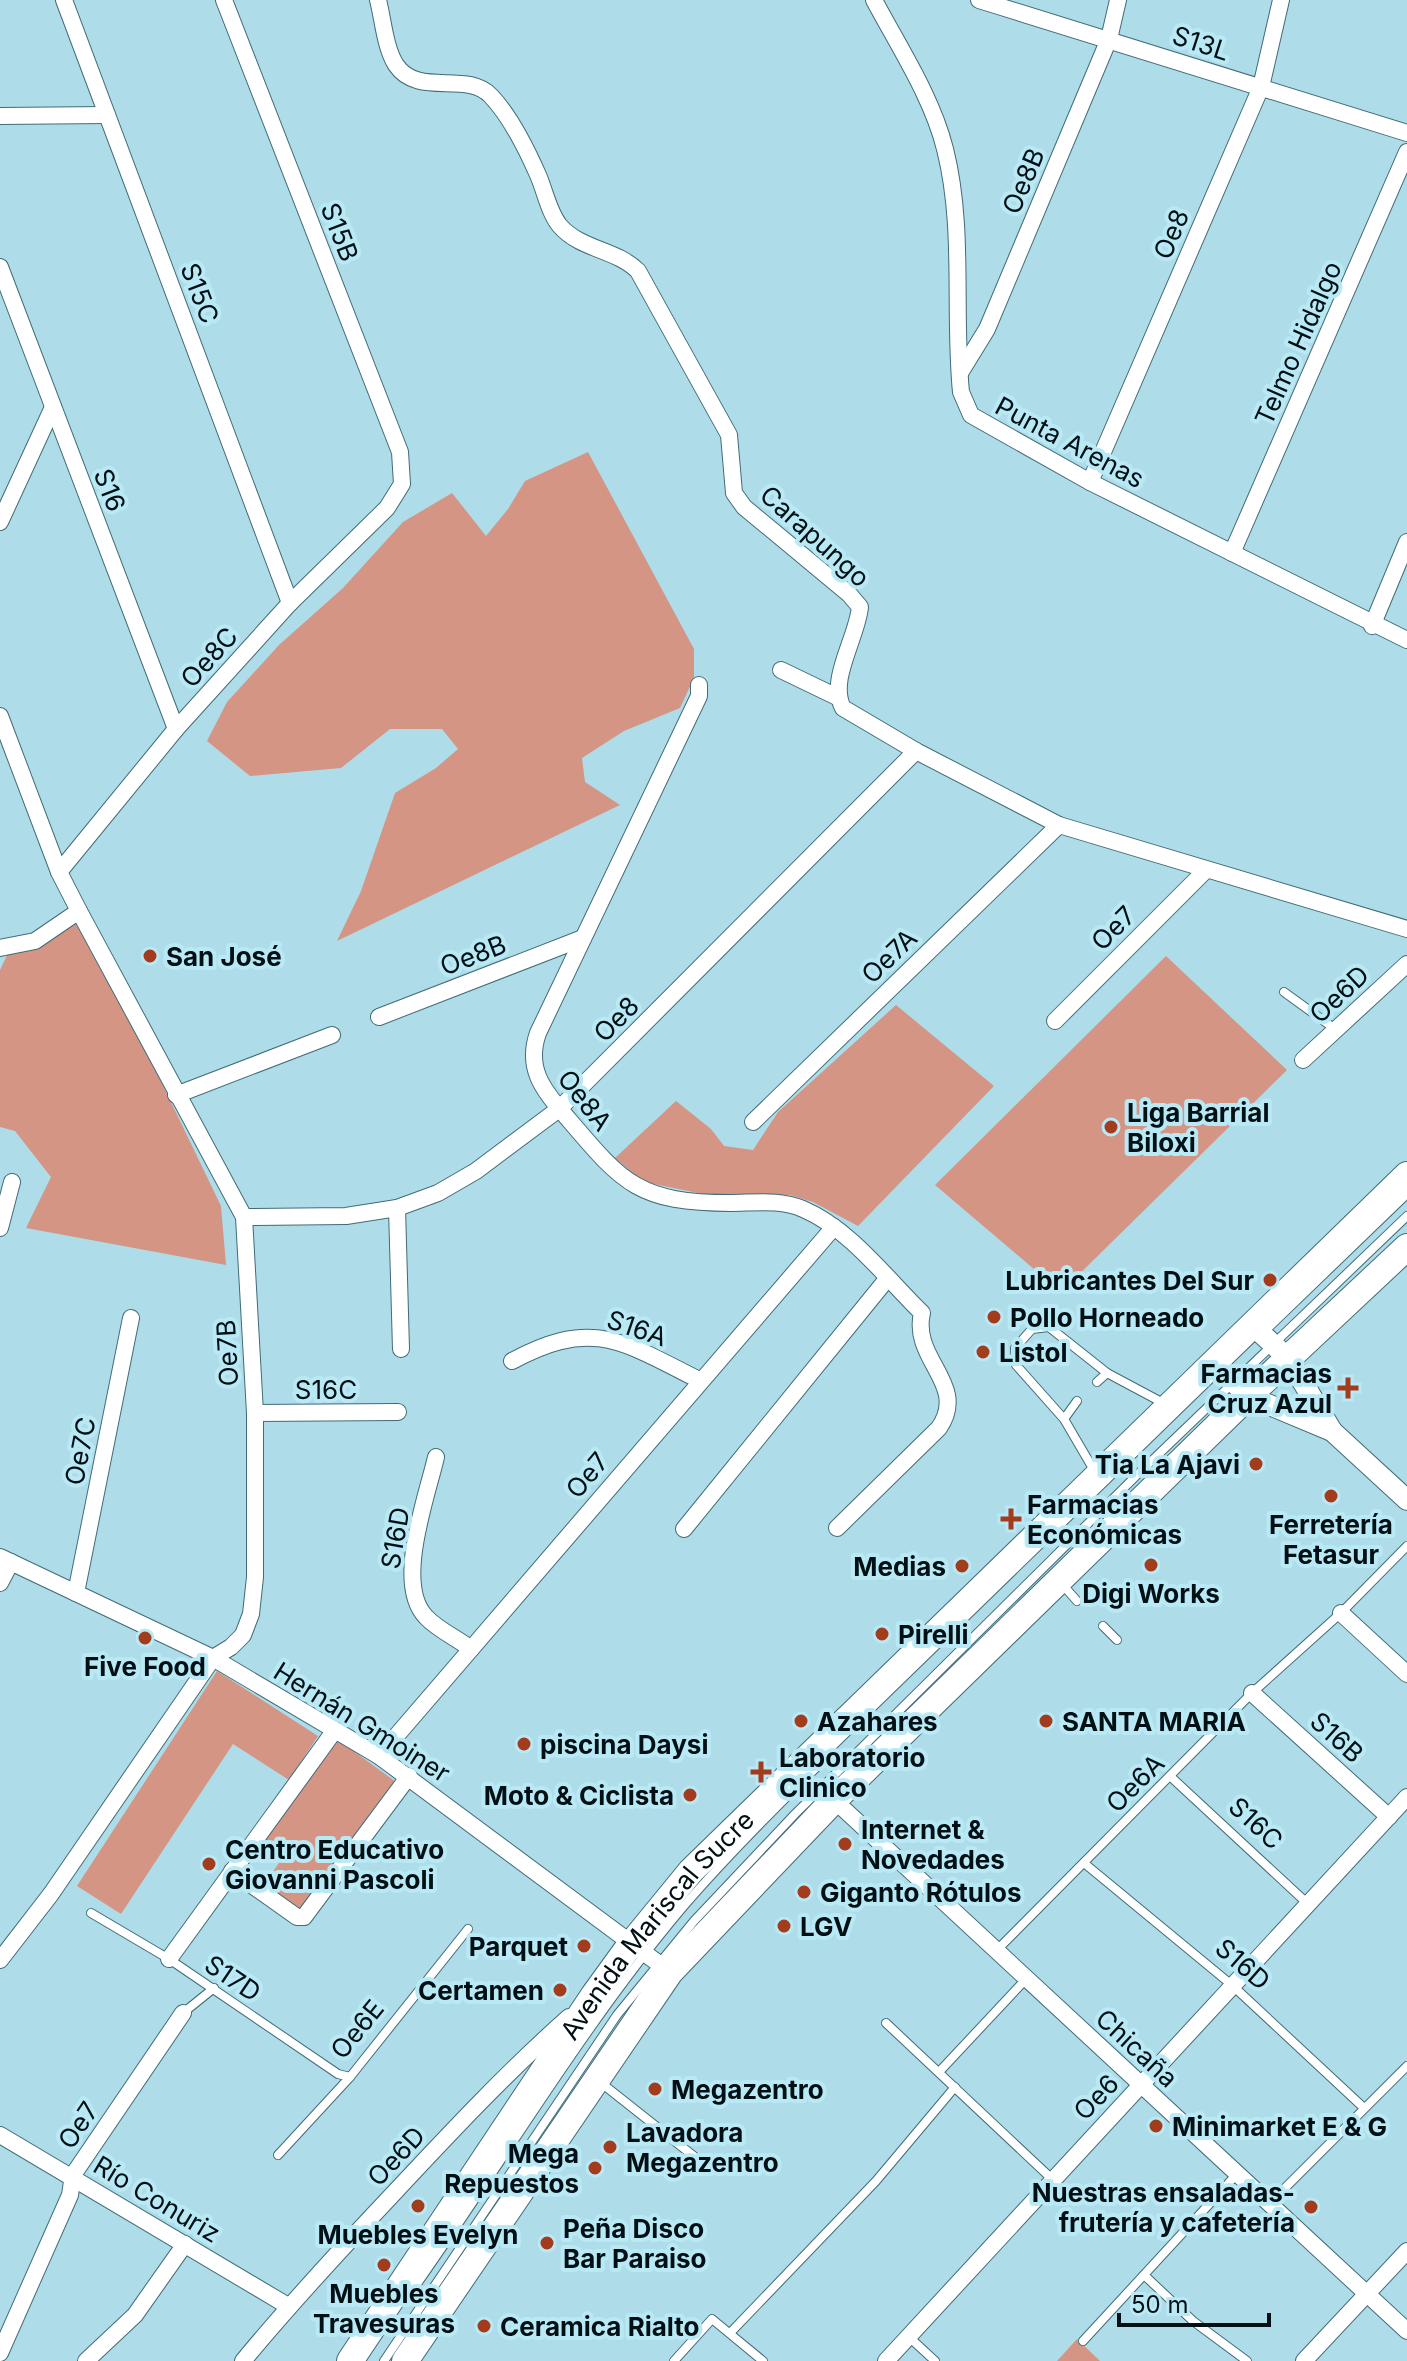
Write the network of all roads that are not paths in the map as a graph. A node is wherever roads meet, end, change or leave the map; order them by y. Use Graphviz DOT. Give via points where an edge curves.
graph roads {
  1 [pos="64,0"];
  2 [pos="224,0"];
  3 [pos="378,0"];
  4 [pos="874,0"];
  5 [pos="979,0"];
  6 [pos="1118,0"];
  7 [pos="1281,0"];
  8 [pos="1109,39"];
  9 [pos="1261,87"];
  10 [pos="107,115"];
  11 [pos="0,116"];
  12 [pos="1407,133"];
  13 [pos="1407,152"];
  14 [pos="0,267"];
  15 [pos="959,374"];
  16 [pos="53,407"];
  17 [pos="1090,482"];
  18 [pos="402,484"];
  19 [pos="0,522"];
  20 [pos="1407,542"];
  21 [pos="1232,553"];
  22 [pos="290,603"];
  23 [pos="1372,626"];
  24 [pos="1407,640"];
  25 [pos="781,670"];
  26 [pos="699,685"];
  27 [pos="837,697"];
  28 [pos="0,716"];
  29 [pos="176,729"];
  30 [pos="916,751"];
  31 [pos="1059,825"];
  32 [pos="1206,870"];
  33 [pos="59,872"];
  34 [pos="79,911"];
  35 [pos="1407,929"];
  36 [pos="583,938"];
  37 [pos="0,948"];
  38 [pos="1407,964"];
  39 [pos="1284,992"];
  40 [pos="379,1017"];
  41 [pos="1055,1021"];
  42 [pos="1335,1029"];
  43 [pos="332,1035"];
  44 [pos="1303,1060"];
  45 [pos="176,1095"];
  46 [pos="559,1109"];
  47 [pos="753,1122"];
  48 [pos="1407,1175"];
  49 [pos="12,1182"];
  50 [pos="1407,1194"];
  51 [pos="397,1208"];
  52 [pos="1407,1216"];
  53 [pos="244,1217"];
  54 [pos="834,1227"];
  55 [pos="0,1228"];
  56 [pos="1405,1253"];
  57 [pos="887,1279"];
  58 [pos="131,1318"];
  59 [pos="1266,1340"];
  60 [pos="401,1349"];
  61 [pos="512,1361"];
  62 [pos="1107,1373"];
  63 [pos="1227,1376"];
  64 [pos="699,1380"];
  65 [pos="1097,1382"];
  66 [pos="1077,1401"];
  67 [pos="398,1412"];
  68 [pos="255,1413"];
  69 [pos="1167,1415"];
  70 [pos="1064,1419"];
  71 [pos="1332,1431"];
  72 [pos="436,1457"];
  73 [pos="1097,1474"];
  74 [pos="1407,1500"];
  75 [pos="837,1528"];
  76 [pos="684,1529"];
  77 [pos="1407,1546"];
  78 [pos="5,1560"];
  79 [pos="1007,1580"];
  80 [pos="1059,1581"];
  81 [pos="0,1583"];
  82 [pos="76,1593"];
  83 [pos="1077,1601"];
  84 [pos="1341,1613"];
  85 [pos="1103,1626"];
  86 [pos="1117,1640"];
  87 [pos="471,1649"];
  88 [pos="213,1658"];
  89 [pos="1407,1674"];
  90 [pos="1252,1693"];
  91 [pos="335,1730"];
  92 [pos="379,1756"];
  93 [pos="828,1756"];
  94 [pos="409,1776"];
  95 [pos="1171,1777"];
  96 [pos="1407,1797"];
  97 [pos="834,1800"];
  98 [pos="1389,1817"];
  99 [pos="1084,1863"];
  100 [pos="232,1871"];
  101 [pos="1308,1904"];
  102 [pos="91,1913"];
  103 [pos="468,1929"];
  104 [pos="997,1950"];
  105 [pos="651,1958"];
  106 [pos="169,1959"];
  107 [pos="0,1960"];
  108 [pos="1027,1978"];
  109 [pos="1233,1986"];
  110 [pos="214,1988"];
  111 [pos="594,1995"];
  112 [pos="183,2013"];
  113 [pos="886,2023"];
  114 [pos="1407,2066"];
  115 [pos="939,2072"];
  116 [pos="350,2077"];
  117 [pos="596,2079"];
  118 [pos="1141,2085"];
  119 [pos="955,2087"];
  120 [pos="1364,2108"];
  121 [pos="0,2135"];
  122 [pos="278,2155"];
  123 [pos="710,2169"];
  124 [pos="73,2175"];
  125 [pos="1236,2175"];
  126 [pos="1052,2179"];
  127 [pos="1269,2204"];
  128 [pos="185,2244"];
  129 [pos="1407,2251"];
  130 [pos="1144,2275"];
  131 [pos="1366,2294"];
  132 [pos="288,2306"];
  133 [pos="397,2312"];
  134 [pos="1407,2331"];
  135 [pos="731,2332"];
  136 [pos="908,2336"];
  137 [pos="1083,2341"];
  138 [pos="0,2353"];
  139 [pos="360,2355"];
  140 [pos="86,2361"];
  141 [pos="243,2361"];
  142 [pos="363,2361"];
  143 [pos="384,2361"];
  144 [pos="405,2361"];
  145 [pos="674,2361"];
  146 [pos="763,2361"];
  147 [pos="886,2361"];
  148 [pos="935,2361"];
  149 [pos="1247,2361"];
  150 [pos="1304,2361"];
  1 -- 10 [label="street, S15C"];
  2 -- 18 [label="street, S15B" via="400,452"];
  3 -- 27 [label="street, Carapungo" via="394,63 405,75 490,93 537,173 557,223 570,236 627,260 638,271 729,435 734,493 860,607"];
  4 -- 15 [label="street, Punta Arenas" via="917,79 945,147 955,207"];
  5 -- 8 [label="street, S13L"];
  6 -- 8 [label="street, Oe8B"];
  7 -- 9 [label="street, Oe8"];
  8 -- 9 [label="street, S13L"];
  8 -- 15 [label="street, Oe8B" via="987,329"];
  9 -- 12 [label="street, S13L"];
  9 -- 17 [label="street, Oe8"];
  10 -- 11 [label="street"];
  10 -- 22 [label="street, S15C"];
  13 -- 21 [label="street, Telmo Hidalgo"];
  14 -- 16 [label="street, S16"];
  15 -- 17 [label="street, Punta Arenas" via="964,407 971,415"];
  16 -- 19 [label="street"];
  16 -- 29 [label="street, S16"];
  17 -- 21 [label="street, Punta Arenas"];
  18 -- 22 [label="street, Oe8C" via="387,508"];
  20 -- 23 [label="street"];
  21 -- 23 [label="street, Punta Arenas"];
  22 -- 29 [label="street, Oe8C"];
  23 -- 24 [label="street, Punta Arenas"];
  25 -- 27 [label="street"];
  26 -- 36 [label="street, Oe8A" via="699,696"];
  27 -- 30 [label="street" via="843,708"];
  28 -- 33 [label="street, Oe7B"];
  29 -- 33 [label="street, Oe8C"];
  30 -- 31 [label="street"];
  30 -- 46 [label="street, Oe8"];
  31 -- 32 [label="street"];
  31 -- 47 [label="street, Oe7A"];
  32 -- 35 [label="street"];
  32 -- 41 [label="street, Oe7"];
  33 -- 34 [label="street, Oe7B"];
  34 -- 37 [label="street" via="35,941"];
  34 -- 45 [label="street, Oe7B"];
  36 -- 40 [label="street, Oe8B"];
  36 -- 46 [label="street, Oe8A" via="534,1042 536,1075"];
  38 -- 42 [label="street, Oe6D"];
  39 -- 42 [label="lane"];
  42 -- 44 [label="street, Oe6D"];
  43 -- 45 [label="street"];
  45 -- 53 [label="street, Oe7B"];
  46 -- 51 [label="street, Oe8" via="476,1171"];
  46 -- 54 [label="street, Oe8A" via="633,1188 692,1203 781,1203"];
  48 -- 59 [label="main road, Avenida Mariscal Sucre"];
  49 -- 55 [label="street"];
  50 -- 59 [label="lane"];
  51 -- 53 [label="street, Oe8" via="307,1219"];
  51 -- 60 [label="street"];
  52 -- 59 [label="lane"];
  53 -- 68 [label="street, Oe7B"];
  54 -- 57 [label="street, Oe8A"];
  54 -- 64 [label="street, Oe7"];
  56 -- 59 [label="main road, Avenida Mariscal Sucre"];
  57 -- 75 [label="street, Oe8A" via="922,1313 921,1338 948,1394 949,1414"];
  57 -- 76 [label="street"];
  58 -- 82 [label="street, Oe7C"];
  59 -- 63 [label="main road, Avenida Mariscal Sucre"];
  59 -- 63 [label="main road, Avenida Mariscal Sucre"];
  59 -- 71 [label="street"];
  61 -- 64 [label="street, S16A" via="548,1342 600,1337"];
  62 -- 65 [label="lane"];
  62 -- 69 [label="lane"];
  62 -- 70 [label="lane" via="1049,1327 1032,1329 1015,1348 1016,1365"];
  63 -- 69 [label="main road, Avenida Mariscal Sucre"];
  63 -- 71 [label="street"];
  63 -- 80 [label="main road, Avenida Mariscal Sucre"];
  63 -- 105 [label="lane"];
  64 -- 87 [label="street, Oe7"];
  66 -- 70 [label="lane"];
  67 -- 68 [label="street, S16C"];
  68 -- 88 [label="street, Oe7B" via="251,1614 243,1635"];
  69 -- 73 [label="main road, Avenida Mariscal Sucre"];
  69 -- 79 [label="lane"];
  70 -- 73 [label="lane"];
  71 -- 74 [label="street"];
  72 -- 87 [label="street, S16D" via="412,1565 412,1591 427,1618"];
  73 -- 105 [label="main road, Avenida Mariscal Sucre" via="691,1871"];
  77 -- 84 [label="lane, Oe6A"];
  78 -- 81 [label="street"];
  78 -- 82 [label="street, Hernán Gmoiner"];
  80 -- 83 [label="lane"];
  80 -- 97 [label="main road, Avenida Mariscal Sucre"];
  82 -- 88 [label="street, Hernán Gmoiner"];
  84 -- 89 [label="street"];
  84 -- 90 [label="lane, Oe6A"];
  85 -- 86 [label="lane"];
  87 -- 92 [label="street, Oe7"];
  88 -- 91 [label="street, Hernán Gmoiner"];
  88 -- 107 [label="street, Oe7B"];
  90 -- 95 [label="lane, Oe6A"];
  90 -- 98 [label="street, S16B"];
  91 -- 92 [label="street, Hernán Gmoiner"];
  91 -- 100 [label="street"];
  92 -- 94 [label="street, Hernán Gmoiner"];
  93 -- 105 [label="lane" via="683,1907"];
  94 -- 100 [label="street" via="304,1917"];
  94 -- 105 [label="street, Hernán Gmoiner"];
  95 -- 99 [label="lane, Oe6A"];
  95 -- 101 [label="lane, S16C"];
  96 -- 98 [label="street, Oe6"];
  97 -- 104 [label="street, Chicaña"];
  97 -- 105 [label="main road, Avenida Mariscal Sucre"];
  98 -- 101 [label="street, Oe6"];
  99 -- 104 [label="lane, Oe6A"];
  99 -- 109 [label="lane, S16D"];
  100 -- 106 [label="street"];
  101 -- 109 [label="street, Oe6"];
  102 -- 106 [label="lane, S17D"];
  103 -- 116 [label="lane, Oe6E"];
  104 -- 108 [label="street, Chicaña"];
  105 -- 111 [label="main road, Avenida Mariscal Sucre"];
  105 -- 117 [label="main road, Avenida Mariscal Sucre"];
  105 -- 133 [label="lane" via="596,2022"];
  105 -- 143 [label="lane"];
  106 -- 110 [label="lane, S17D"];
  108 -- 115 [label="lane"];
  108 -- 118 [label="street, Chicaña"];
  109 -- 118 [label="street, Oe6"];
  109 -- 120 [label="lane, S16D"];
  110 -- 112 [label="lane, Oe7"];
  110 -- 116 [label="lane, S17D" via="338,2074"];
  111 -- 132 [label="street, Oe6D" via="522,2059"];
  111 -- 139 [label="main road, Avenida Mariscal Sucre"];
  112 -- 124 [label="street, Oe7"];
  113 -- 115 [label="lane"];
  114 -- 120 [label="lane"];
  115 -- 119 [label="lane"];
  116 -- 122 [label="lane, Oe6E"];
  117 -- 123 [label="lane"];
  117 -- 144 [label="main road, Avenida Mariscal Sucre"];
  118 -- 125 [label="street, Chicaña"];
  118 -- 126 [label="street, Oe6"];
  119 -- 126 [label="lane"];
  119 -- 135 [label="lane" via="876,2181"];
  120 -- 127 [label="lane"];
  121 -- 124 [label="street, Río Conuriz"];
  124 -- 128 [label="street, Río Conuriz"];
  124 -- 138 [label="street, Oe7" via="70,2195"];
  125 -- 127 [label="street, Chicaña"];
  125 -- 130 [label="lane"];
  126 -- 136 [label="street, Oe6"];
  127 -- 131 [label="street, Chicaña"];
  128 -- 132 [label="street, Río Conuriz"];
  128 -- 140 [label="street" via="135,2315"];
  129 -- 131 [label="street"];
  130 -- 137 [label="lane"];
  130 -- 149 [label="lane"];
  131 -- 134 [label="street, Chicaña"];
  131 -- 150 [label="street"];
  132 -- 141 [label="street, Oe6D"];
  135 -- 145 [label="lane" via="712,2319"];
  135 -- 146 [label="lane"];
  136 -- 147 [label="street, Oe6"];
  136 -- 148 [label="lane"];
  139 -- 142 [label="lane"];
}
